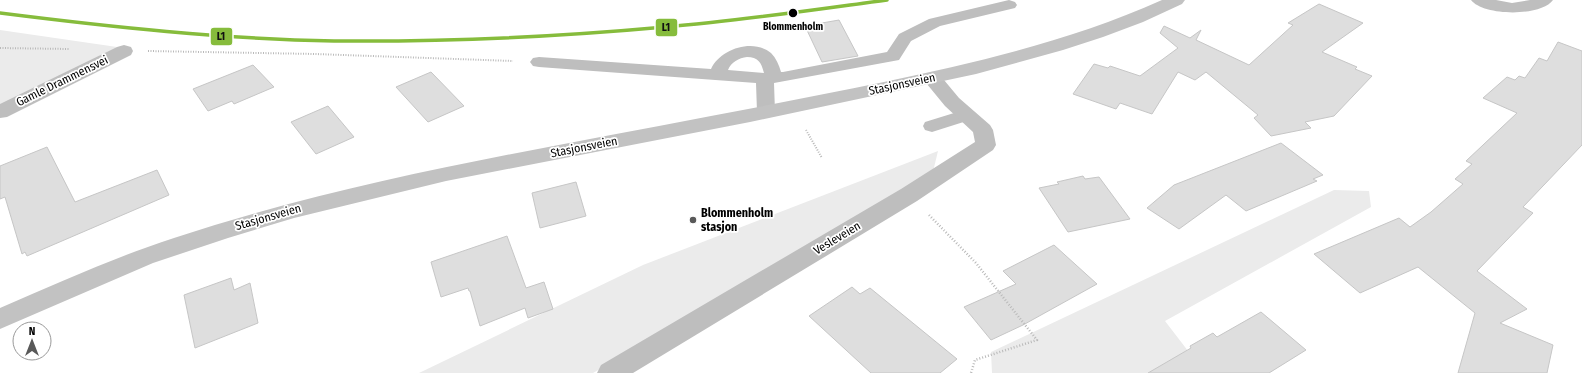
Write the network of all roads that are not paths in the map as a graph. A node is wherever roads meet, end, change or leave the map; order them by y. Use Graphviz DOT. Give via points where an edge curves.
graph roads {
  1 [pos="1176,0"];
  2 [pos="1480,0"];
  3 [pos="1544,0"];
  4 [pos="1009,5"];
  5 [pos="124,51"];
  6 [pos="539,62"];
  7 [pos="718,75"];
  8 [pos="769,78"];
  9 [pos="932,78"];
  10 [pos="0,112"];
  11 [pos="766,112"];
  12 [pos="967,115"];
  13 [pos="932,126"];
  14 [pos="0,319"];
  15 [pos="610,373"];
  1 -- 9 [label="main road, Stasjonsveien" via="1146,15 1074,42 988,66"];
  2 -- 3 [label="street" via="1514,9 1531,7"];
  4 -- 8 [label="lane" via="935,22 905,38 893,56"];
  5 -- 10 [label="street, Gamle Drammensvei"];
  6 -- 7 [label="lane"];
  7 -- 8 [label="lane"];
  7 -- 8 [label="lane" via="723,62 741,52 762,54 768,59"];
  8 -- 11 [label="lane"];
  9 -- 11 [label="main road, Stasjonsveien"];
  9 -- 12 [label="street, Vesleveien"];
  11 -- 14 [label="main road, Stasjonsveien" via="446,174 307,206 199,238 144,258"];
  12 -- 13 [label="lane"];
  12 -- 15 [label="street, Vesleveien" via="983,130 986,145"];
}
